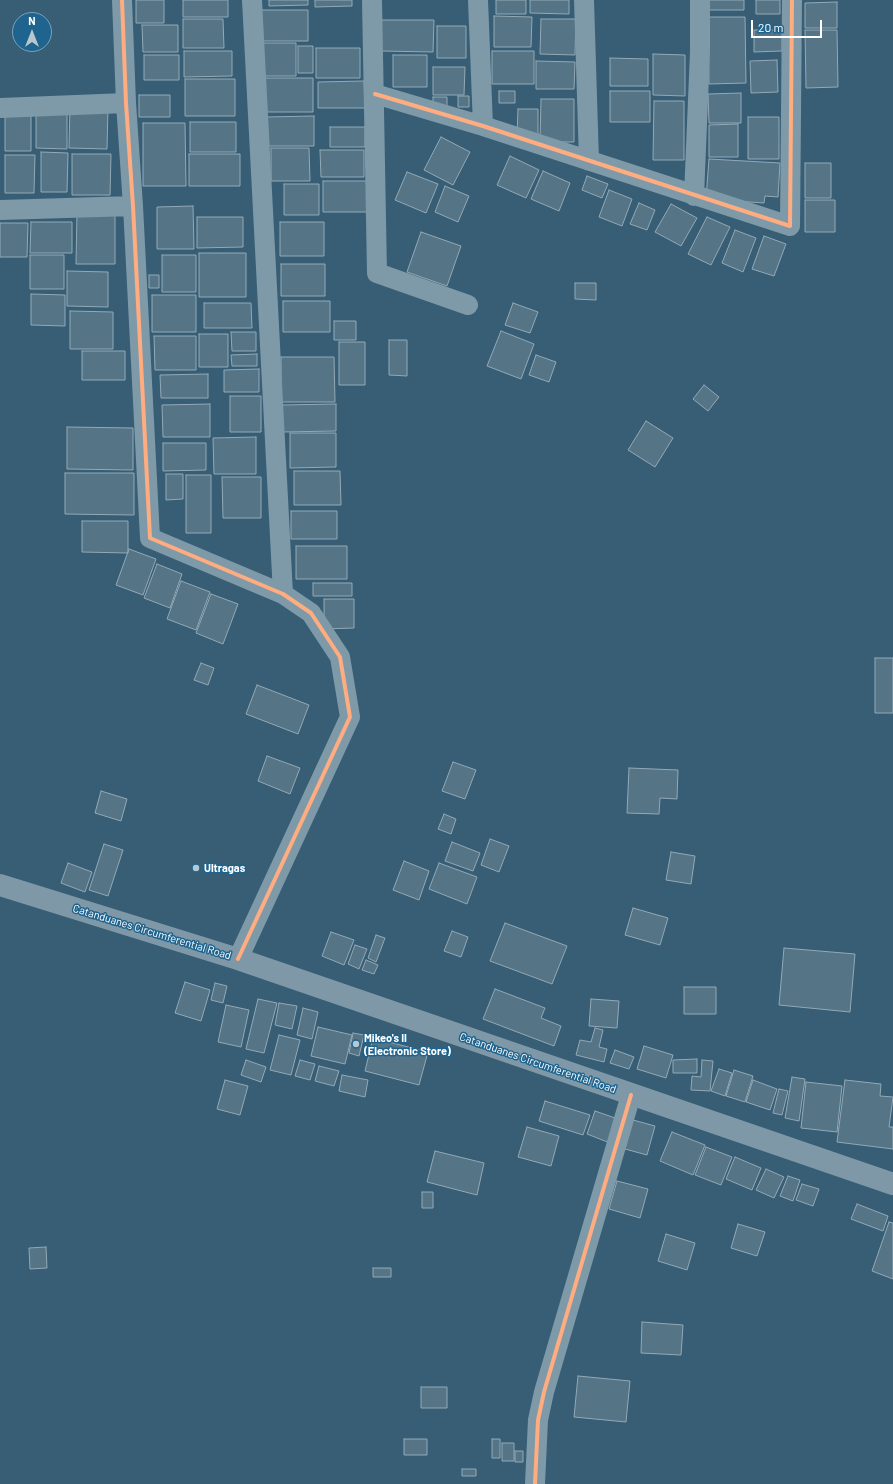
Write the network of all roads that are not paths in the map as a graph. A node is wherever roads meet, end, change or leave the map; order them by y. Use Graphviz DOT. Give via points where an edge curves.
graph roads {
  1 [pos="122,0"];
  2 [pos="252,0"];
  3 [pos="372,0"];
  4 [pos="478,0"];
  5 [pos="584,0"];
  6 [pos="700,0"];
  7 [pos="792,0"];
  8 [pos="375,94"];
  9 [pos="126,103"];
  10 [pos="0,108"];
  11 [pos="483,126"];
  12 [pos="589,161"];
  13 [pos="694,196"];
  14 [pos="133,206"];
  15 [pos="0,210"];
  16 [pos="468,305"];
  17 [pos="283,594"];
  18 [pos="0,885"];
  19 [pos="238,959"];
  20 [pos="631,1095"];
  21 [pos="893,1184"];
  22 [pos="535,1484"];
  1 -- 9 [label="street"];
  2 -- 17 [label="street"];
  3 -- 8 [label="street"];
  4 -- 11 [label="street"];
  5 -- 12 [label="street"];
  6 -- 13 [label="street"];
  7 -- 13 [label="street" via="790,226"];
  8 -- 11 [label="street"];
  8 -- 16 [label="street" via="377,273"];
  9 -- 10 [label="street"];
  9 -- 14 [label="street"];
  11 -- 12 [label="street"];
  12 -- 13 [label="street"];
  14 -- 15 [label="street"];
  14 -- 17 [label="street" via="150,538"];
  17 -- 19 [label="street" via="311,613 340,657 350,717"];
  18 -- 19 [label="main road, Catanduanes Circumferential Road"];
  19 -- 20 [label="main road, Catanduanes Circumferential Road"];
  20 -- 21 [label="main road, Catanduanes Circumferential Road"];
  20 -- 22 [label="street" via="544,1392 538,1420"];
}
